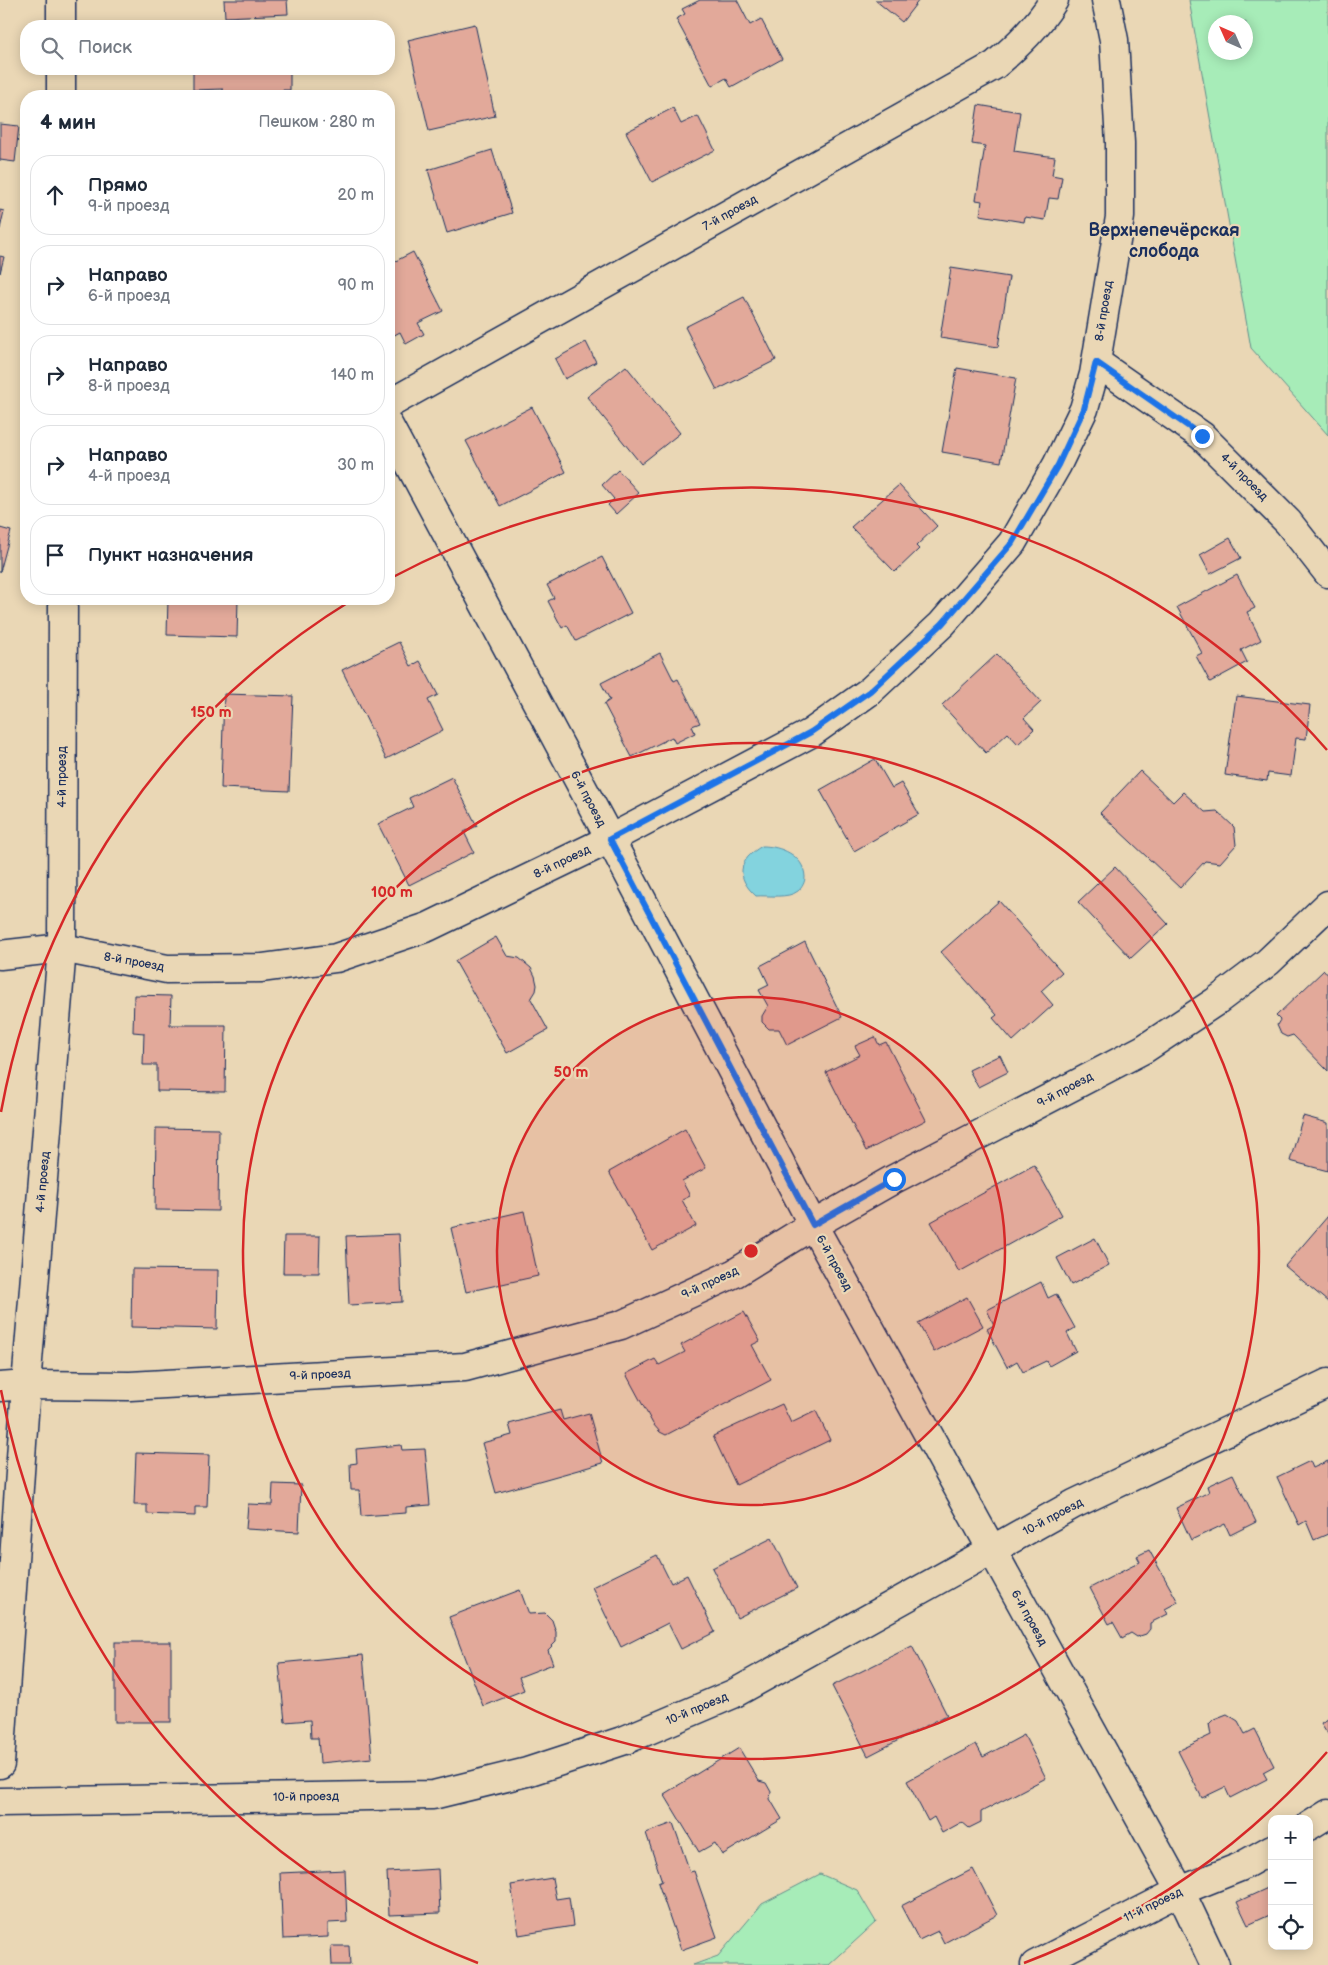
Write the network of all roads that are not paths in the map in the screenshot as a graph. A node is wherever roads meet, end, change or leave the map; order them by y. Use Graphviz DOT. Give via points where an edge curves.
graph roads {
  1 [pos="60,0"];
  2 [pos="1054,0"];
  3 [pos="1106,0"];
  4 [pos="61,20"];
  5 [pos="61,75"];
  6 [pos="61,90"];
  7 [pos="1096,362"];
  8 [pos="395,401"];
  9 [pos="395,437"];
  10 [pos="1328,573"];
  11 [pos="63,605"];
  12 [pos="610,839"];
  13 [pos="1328,905"];
  14 [pos="62,948"];
  15 [pos="0,955"];
  16 [pos="813,1225"];
  17 [pos="1328,1383"];
  18 [pos="13,1386"];
  19 [pos="992,1550"];
  20 [pos="0,1764"];
  21 [pos="0,1802"];
  22 [pos="1328,1814"];
  23 [pos="1313,1823"];
  24 [pos="1268,1851"];
  25 [pos="1180,1890"];
  26 [pos="1035,1965"];
  27 [pos="1215,1965"];
  1 -- 4 [label="street"];
  2 -- 8 [label="street, 7-й проезд" via="1022,41 995,65"];
  3 -- 7 [label="street, 8-й проезд" via="1114,40 1120,134 1120,217"];
  5 -- 6 [label="street"];
  7 -- 10 [label="street, 4-й проезд" via="1202,436 1288,522"];
  7 -- 12 [label="street, 8-й проезд" via="1084,409 1058,465 1012,543 942,624 870,691 811,732"];
  9 -- 12 [label="street, 6-й проезд"];
  11 -- 14 [label="street, 4-й проезд"];
  12 -- 14 [label="street, 8-й проезд" via="428,927 336,958 262,968 167,969"];
  12 -- 16 [label="street, 6-й проезд"];
  13 -- 16 [label="street, 9-й проезд" via="1268,962 1144,1049 894,1179"];
  14 -- 15 [label="street, 8-й проезд"];
  14 -- 18 [label="street, 4-й проезд"];
  16 -- 18 [label="street, 9-й проезд" via="734,1273 621,1325 465,1367 130,1386"];
  16 -- 19 [label="street, 6-й проезд"];
  17 -- 19 [label="street, 10-й проезд" via="1074,1504"];
  18 -- 20 [label="street, 4-й проезд"];
  19 -- 21 [label="street, 10-й проезд" via="733,1694 625,1740 527,1772 433,1795"];
  19 -- 25 [label="street, 6-й проезд"];
  22 -- 23 [label="street"];
  24 -- 25 [label="street, 11-й проезд" via="1240,1867"];
  25 -- 26 [label="street, 11-й проезд"];
  25 -- 27 [label="street, 6-й проезд"];
}
